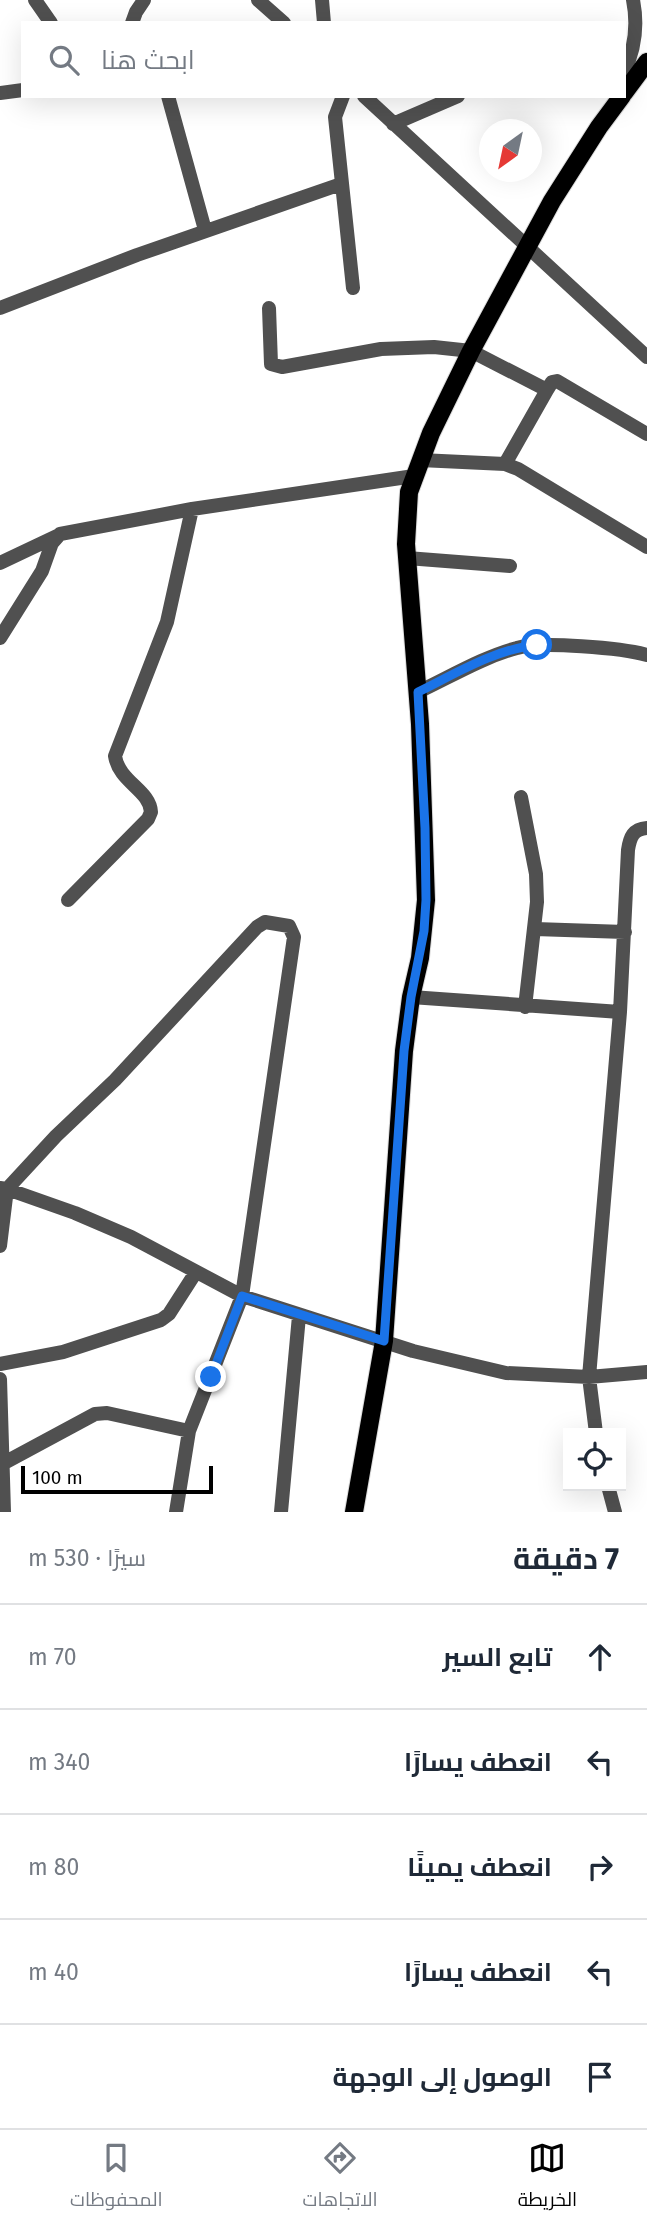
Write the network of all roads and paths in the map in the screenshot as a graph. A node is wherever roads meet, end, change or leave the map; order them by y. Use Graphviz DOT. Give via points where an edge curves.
graph roads {
  1 [pos="35,0"];
  2 [pos="144,0"];
  3 [pos="258,0"];
  4 [pos="322,0"];
  5 [pos="633,0"];
  6 [pos="50,21"];
  7 [pos="133,21"];
  8 [pos="282,21"];
  9 [pos="324,21"];
  10 [pos="631,23"];
  11 [pos="647,62"];
  12 [pos="626,66"];
  13 [pos="21,90"];
  14 [pos="626,90"];
  15 [pos="0,93"];
  16 [pos="169,98"];
  17 [pos="342,98"];
  18 [pos="366,98"];
  19 [pos="453,98"];
  20 [pos="612,98"];
  21 [pos="620,98"];
  22 [pos="393,124"];
  23 [pos="599,127"];
  24 [pos="341,184"];
  25 [pos="205,230"];
  26 [pos="528,246"];
  27 [pos="353,288"];
  28 [pos="0,307"];
  29 [pos="269,308"];
  30 [pos="471,351"];
  31 [pos="647,357"];
  32 [pos="547,390"];
  33 [pos="647,434"];
  34 [pos="505,464"];
  35 [pos="417,468"];
  36 [pos="192,509"];
  37 [pos="60,534"];
  38 [pos="647,547"];
  39 [pos="407,558"];
  40 [pos="0,563"];
  41 [pos="510,566"];
  42 [pos="0,638"];
  43 [pos="647,655"];
  44 [pos="418,692"];
  45 [pos="521,797"];
  46 [pos="647,828"];
  47 [pos="68,900"];
  48 [pos="535,929"];
  49 [pos="625,932"];
  50 [pos="411,997"];
  51 [pos="526,1007"];
  52 [pos="620,1012"];
  53 [pos="3,1188"];
  54 [pos="0,1246"];
  55 [pos="196,1272"];
  56 [pos="242,1296"];
  57 [pos="299,1316"];
  58 [pos="384,1341"];
  59 [pos="0,1364"];
  60 [pos="647,1372"];
  61 [pos="589,1377"];
  62 [pos="0,1379"];
  63 [pos="595,1428"];
  64 [pos="189,1432"];
  65 [pos="4,1464"];
  66 [pos="609,1491"];
  67 [pos="4,1512"];
  68 [pos="176,1512"];
  69 [pos="281,1512"];
  70 [pos="354,1512"];
  71 [pos="615,1512"];
  1 -- 6 [label="street"];
  2 -- 7 [label="street"];
  3 -- 8 [label="street"];
  4 -- 9 [label="street"];
  5 -- 10 [label="street"];
  10 -- 12 [label="street" via="633,46"];
  11 -- 14 [label="main road"];
  13 -- 15 [label="street"];
  16 -- 25 [label="street"];
  17 -- 24 [label="street" via="335,117"];
  18 -- 22 [label="street"];
  19 -- 22 [label="street"];
  20 -- 23 [label="street"];
  21 -- 23 [label="main road"];
  22 -- 26 [label="street"];
  23 -- 26 [label="main road"];
  24 -- 25 [label="street"];
  24 -- 27 [label="street"];
  25 -- 28 [label="street"];
  26 -- 30 [label="main road"];
  26 -- 31 [label="street"];
  29 -- 30 [label="street" via="271,364 277,367 381,349"];
  30 -- 32 [label="street"];
  30 -- 35 [label="main road"];
  32 -- 33 [label="street" via="557,381"];
  32 -- 34 [label="street"];
  34 -- 35 [label="street"];
  34 -- 38 [label="street"];
  35 -- 36 [label="street"];
  35 -- 39 [label="main road" via="407,506"];
  36 -- 37 [label="street"];
  36 -- 47 [label="street" via="167,622 116,756 121,772 148,799 151,812"];
  37 -- 40 [label="street"];
  37 -- 42 [label="street"];
  39 -- 41 [label="street"];
  39 -- 44 [label="main road"];
  43 -- 44 [label="street" via="616,649 520,647"];
  44 -- 50 [label="main road" via="426,900"];
  45 -- 48 [label="street" via="536,874"];
  46 -- 49 [label="street" via="635,831 629,842"];
  48 -- 49 [label="street"];
  48 -- 51 [label="street"];
  49 -- 52 [label="street"];
  50 -- 51 [label="street"];
  50 -- 58 [label="main road"];
  51 -- 52 [label="street"];
  52 -- 61 [label="street"];
  53 -- 54 [label="street"];
  53 -- 55 [label="street" via="131,1237"];
  53 -- 56 [label="street" via="125,1070 257,927 265,922 289,926 294,937"];
  55 -- 56 [label="street"];
  55 -- 59 [label="street" via="161,1320 63,1352"];
  56 -- 57 [label="street"];
  56 -- 64 [label="street"];
  57 -- 58 [label="street"];
  57 -- 69 [label="street"];
  58 -- 61 [label="street" via="506,1373"];
  58 -- 70 [label="main road"];
  60 -- 61 [label="street"];
  61 -- 63 [label="street"];
  62 -- 65 [label="street"];
  64 -- 65 [label="street" via="95,1414"];
  64 -- 68 [label="street"];
  65 -- 67 [label="street"];
  66 -- 71 [label="street"];
}
